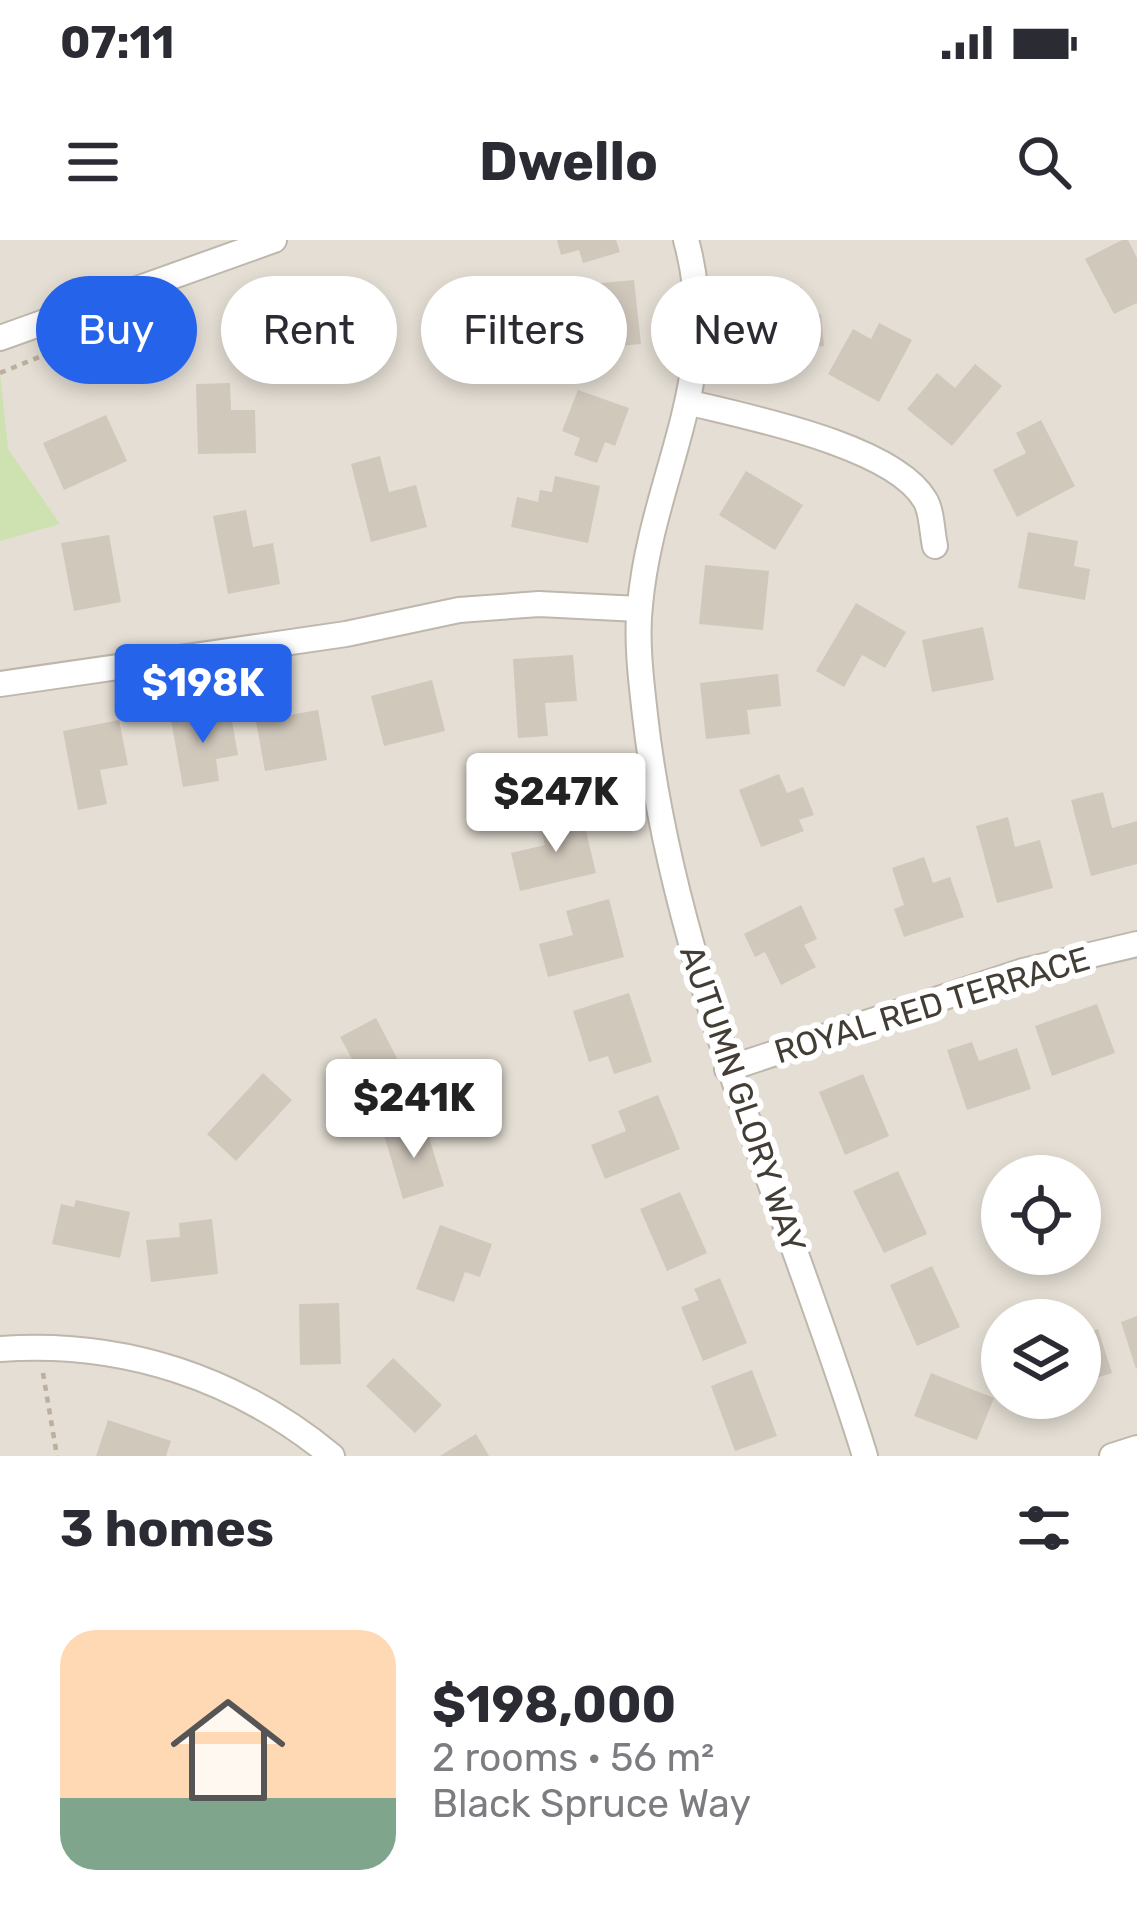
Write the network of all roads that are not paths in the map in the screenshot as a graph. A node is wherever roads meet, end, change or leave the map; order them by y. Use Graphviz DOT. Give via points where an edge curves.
graph roads {
  1 [pos="274,240"];
  2 [pos="686,240"];
  3 [pos="0,338"];
  4 [pos="691,403"];
  5 [pos="935,546"];
  6 [pos="639,608"];
  7 [pos="0,684"];
  8 [pos="1137,944"];
  9 [pos="727,1069"];
  10 [pos="0,1349"];
  11 [pos="1137,1448"];
  12 [pos="332,1456"];
  13 [pos="865,1456"];
  14 [pos="1112,1456"];
  1 -- 3 [label="street"];
  2 -- 4 [label="street, AUTUMN GLORY WAY" via="699,336"];
  4 -- 5 [label="street" via="811,431 893,472 925,499"];
  4 -- 6 [label="street, AUTUMN GLORY WAY" via="660,500"];
  6 -- 7 [label="street" via="459,610"];
  6 -- 9 [label="street, AUTUMN GLORY WAY" via="645,716 687,938"];
  8 -- 9 [label="street, ROYAL RED TERRACE" via="1023,971"];
  9 -- 13 [label="street, AUTUMN GLORY WAY"];
  10 -- 12 [label="street" via="115,1353 215,1382"];
  11 -- 14 [label="street"];
}
